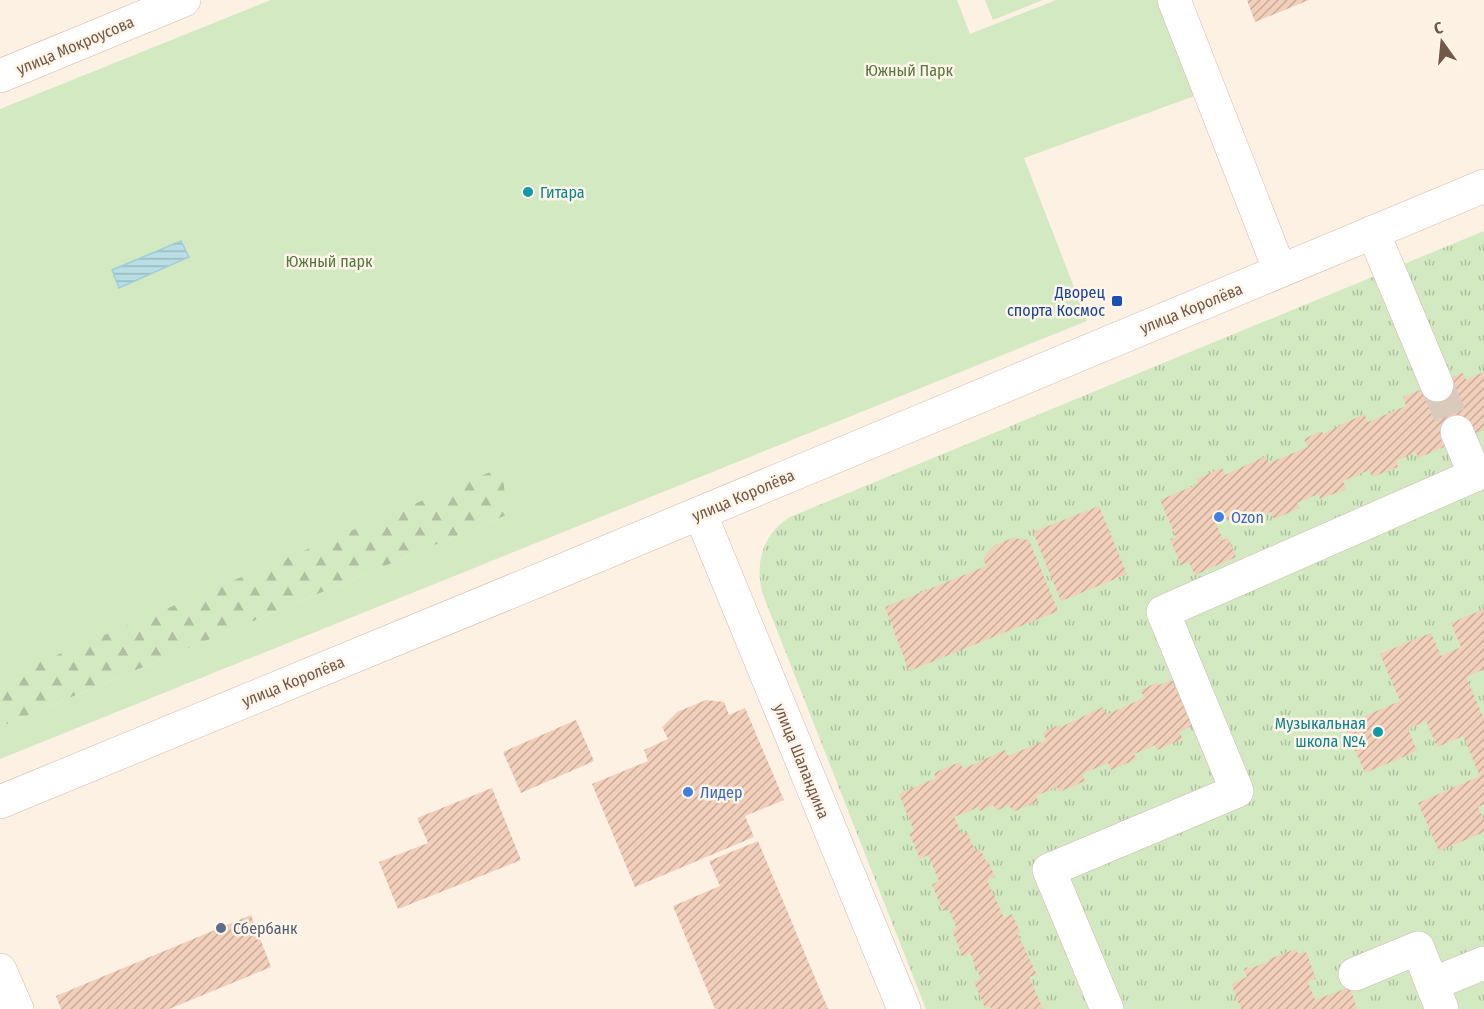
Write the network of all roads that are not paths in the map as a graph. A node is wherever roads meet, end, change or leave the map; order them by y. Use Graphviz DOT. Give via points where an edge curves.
graph roads {
  1 [pos="184,0"];
  2 [pos="1174,0"];
  3 [pos="0,76"];
  4 [pos="1484,186"];
  5 [pos="1373,232"];
  6 [pos="1280,271"];
  7 [pos="1437,385"];
  8 [pos="1457,432"];
  9 [pos="1479,473"];
  10 [pos="700,513"];
  11 [pos="0,801"];
  12 [pos="1484,963"];
  13 [pos="0,970"];
  14 [pos="1355,974"];
  15 [pos="1437,997"];
  16 [pos="17,1009"];
  17 [pos="904,1009"];
  18 [pos="1107,1009"];
  1 -- 3 [label="street, улица Мокроусова"];
  2 -- 6 [label="street"];
  4 -- 5 [label="street, улица Королёва"];
  5 -- 6 [label="street, улица Королёва"];
  5 -- 7 [label="street"];
  6 -- 10 [label="street, улица Королёва"];
  8 -- 9 [label="street"];
  9 -- 18 [label="street" via="1163,612 1238,791 1049,870"];
  10 -- 11 [label="street, улица Королёва"];
  10 -- 17 [label="street, улица Шаландина"];
  12 -- 15 [label="street"];
  13 -- 16 [label="street"];
  14 -- 15 [label="street" via="1418,948"];
}
